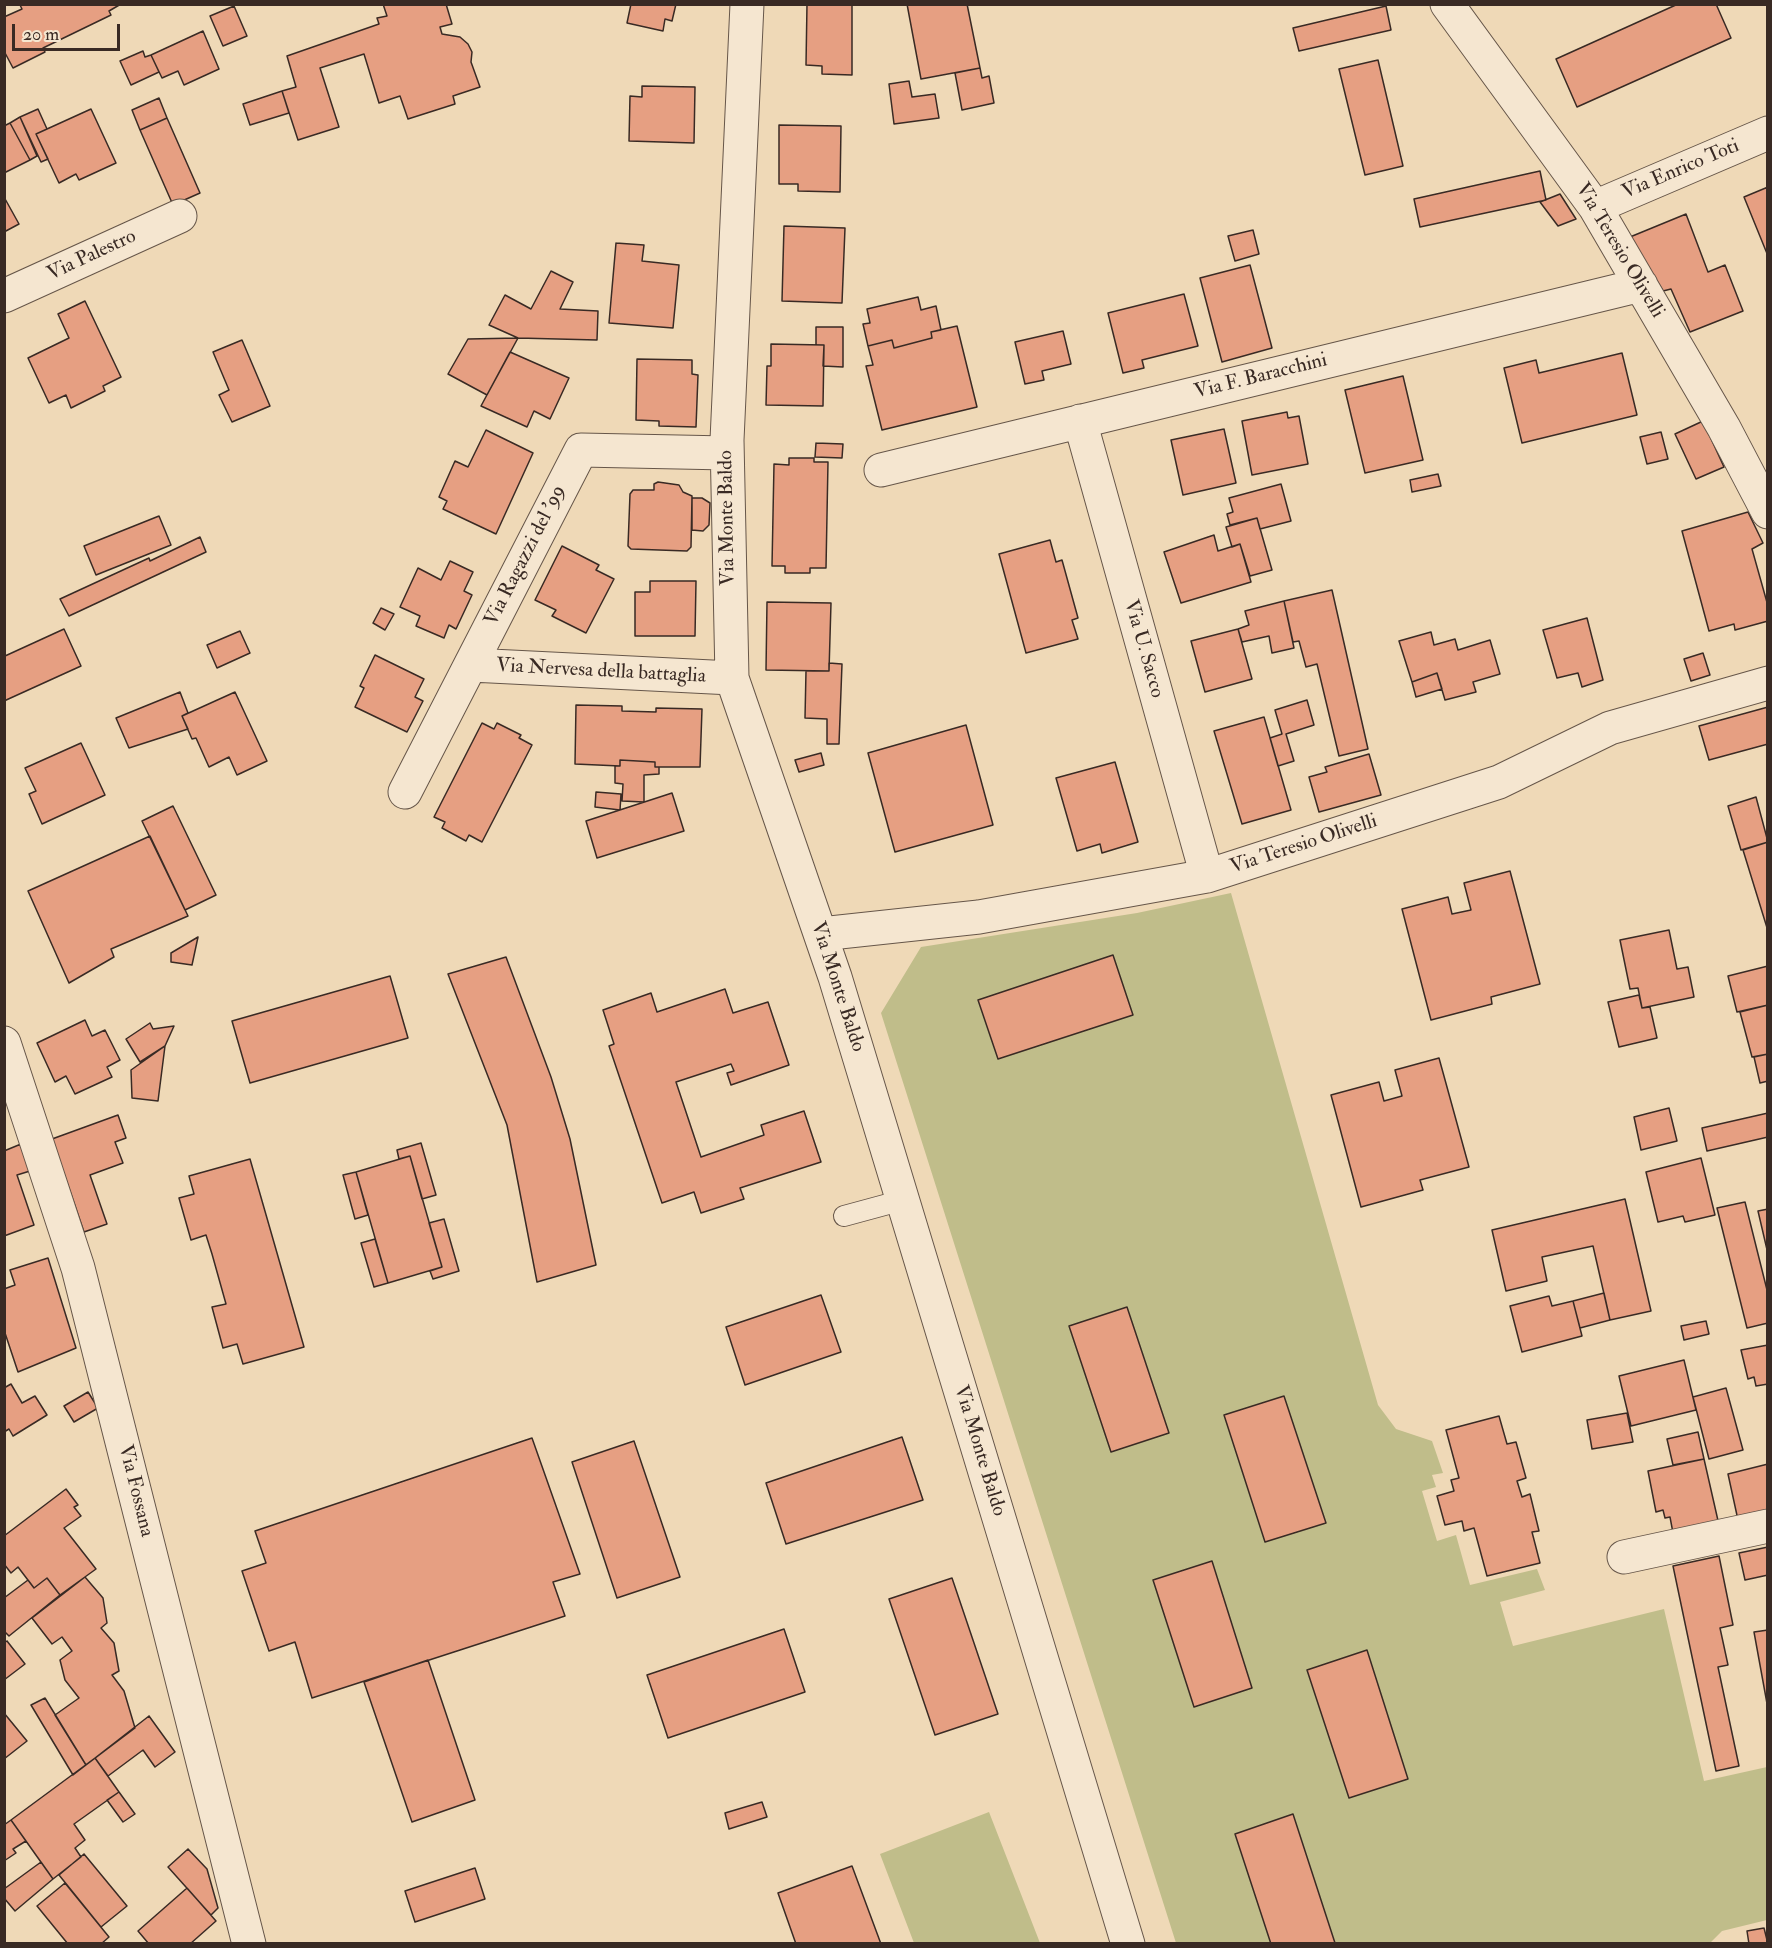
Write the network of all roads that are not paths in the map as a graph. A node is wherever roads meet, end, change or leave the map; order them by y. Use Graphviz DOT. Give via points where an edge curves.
graph roads {
  1 [pos="747,4"];
  2 [pos="1447,4"];
  3 [pos="1767,133"];
  4 [pos="1595,207"];
  5 [pos="180,216"];
  6 [pos="1641,285"];
  7 [pos="4,296"];
  8 [pos="1080,421"];
  9 [pos="727,453"];
  10 [pos="880,470"];
  11 [pos="1767,513"];
  12 [pos="471,665"];
  13 [pos="732,678"];
  14 [pos="1767,684"];
  15 [pos="405,792"];
  16 [pos="1207,876"];
  17 [pos="821,934"];
  18 [pos="4,1043"];
  19 [pos="903,1200"];
  20 [pos="844,1216"];
  21 [pos="1767,1526"];
  22 [pos="1624,1557"];
  23 [pos="249,1944"];
  24 [pos="1128,1944"];
  1 -- 9 [label="street, Via Monte Baldo"];
  2 -- 4 [label="street, Via Teresio Olivelli"];
  3 -- 4 [label="street, Via Enrico Toti"];
  4 -- 6 [label="street, Via Teresio Olivelli"];
  5 -- 7 [label="street, Via Palestro"];
  6 -- 8 [label="street, Via F. Baracchini"];
  6 -- 11 [label="street, Via Teresio Olivelli" via="1724,428"];
  8 -- 10 [label="street, Via F. Baracchini"];
  8 -- 16 [label="street, Via U. Sacco"];
  9 -- 12 [label="street, Via Ragazzi del '99" via="581,450"];
  9 -- 13 [label="street, Via Monte Baldo"];
  12 -- 13 [label="street, Via Nervesa della battaglia"];
  12 -- 15 [label="street, Via Ragazzi del '99"];
  13 -- 17 [label="street, Via Monte Baldo"];
  14 -- 16 [label="street, Via Teresio Olivelli" via="1610,728 1499,782"];
  16 -- 17 [label="street, Via Teresio Olivelli" via="979,917"];
  17 -- 19 [label="street, Via Monte Baldo"];
  18 -- 23 [label="street, Via Fossana" via="78,1268"];
  19 -- 20 [label="lane"];
  19 -- 24 [label="street, Via Monte Baldo"];
  21 -- 22 [label="street"];
}
